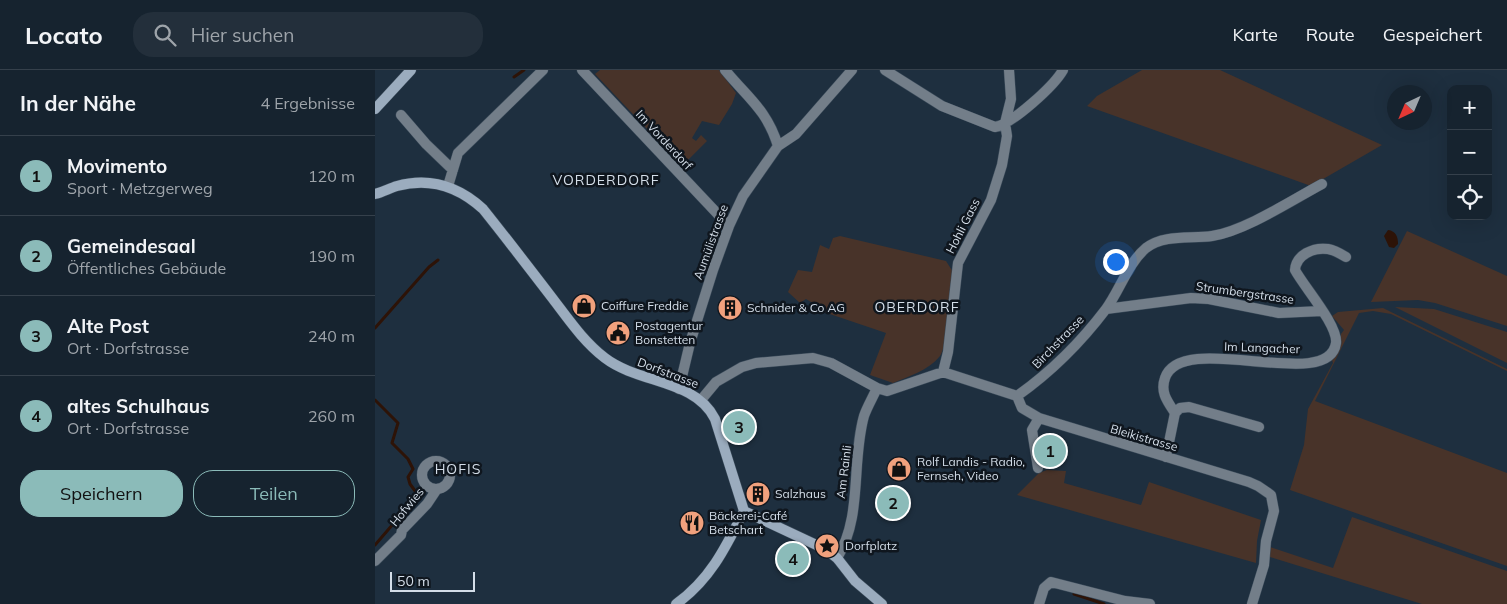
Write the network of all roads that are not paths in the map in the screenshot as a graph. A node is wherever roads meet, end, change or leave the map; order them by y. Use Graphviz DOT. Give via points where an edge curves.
graph roads {
  1 [pos="411,70"];
  2 [pos="543,70"];
  3 [pos="582,70"];
  4 [pos="725,70"];
  5 [pos="852,70"];
  6 [pos="885,70"];
  7 [pos="1009,70"];
  8 [pos="1063,70"];
  9 [pos="376,105"];
  10 [pos="401,115"];
  11 [pos="1005,123"];
  12 [pos="777,146"];
  13 [pos="453,170"];
  14 [pos="1322,184"];
  15 [pos="448,186"];
  16 [pos="375,194"];
  17 [pos="729,226"];
  18 [pos="1346,257"];
  19 [pos="1106,309"];
  20 [pos="1322,311"];
  21 [pos="943,372"];
  22 [pos="877,388"];
  23 [pos="679,389"];
  24 [pos="1017,396"];
  25 [pos="701,400"];
  26 [pos="1175,413"];
  27 [pos="1039,418"];
  28 [pos="1259,428"];
  29 [pos="1166,457"];
  30 [pos="1038,468"];
  31 [pos="437,488"];
  32 [pos="744,511"];
  33 [pos="837,558"];
  34 [pos="375,561"];
  35 [pos="682,602"];
  36 [pos="882,604"];
  37 [pos="1039,604"];
  38 [pos="1150,604"];
  39 [pos="1252,604"];
  1 -- 9 [label="street"];
  2 -- 13 [label="street" via="458,153"];
  3 -- 17 [label="street, Im Vorderdorf"];
  4 -- 12 [label="street" via="761,109 772,126"];
  5 -- 12 [label="street" via="796,134"];
  6 -- 11 [label="street" via="963,116 995,127"];
  7 -- 11 [label="street, Hohli Gass" via="1011,99"];
  8 -- 11 [label="street" via="1053,84"];
  10 -- 13 [label="street"];
  11 -- 21 [label="street, Hohli Gass" via="1007,136 995,189 959,263"];
  12 -- 17 [label="street, Aumülistrasse" via="743,196"];
  13 -- 15 [label="street"];
  14 -- 19 [label="street, Birchstrasse" via="1232,231 1153,244 1139,255"];
  15 -- 16 [label="street, Dorfstrasse" via="415,183"];
  15 -- 23 [label="street, Dorfstrasse" via="471,198 483,209 592,347 619,367"];
  17 -- 23 [label="street, Aumülistrasse" via="689,344"];
  18 -- 20 [label="street, Im Langacher" via="1321,249 1304,254 1296,262 1295,270"];
  19 -- 20 [label="street, Strumbergstrasse" via="1191,298 1279,313"];
  19 -- 24 [label="street, Birchstrasse" via="1052,370"];
  20 -- 26 [label="street, Im Langacher" via="1336,337 1334,350 1325,358 1293,363 1227,359 1176,364 1167,373 1163,387 1166,400"];
  21 -- 22 [label="street" via="887,391"];
  21 -- 24 [label="street"];
  22 -- 25 [label="street" via="851,372 813,358 742,367 716,382"];
  22 -- 33 [label="street, Am Rainli" via="864,416 850,526"];
  23 -- 25 [label="street, Dorfstrasse"];
  24 -- 27 [label="street, Bleikistrasse" via="1022,408"];
  25 -- 32 [label="street, Dorfstrasse" via="715,419"];
  26 -- 28 [label="street" via="1180,408 1189,407"];
  26 -- 29 [label="street"];
  27 -- 29 [label="street, Bleikistrasse"];
  27 -- 30 [label="street" via="1032,430"];
  29 -- 39 [label="street, Bleikistrasse" via="1255,484 1271,496 1273,519"];
  31 -- 34 [label="street, Hofwies" via="427,504 401,530 401,535"];
  32 -- 33 [label="street" via="803,537"];
  32 -- 35 [label="street" via="712,570"];
  33 -- 36 [label="street" via="855,581"];
  37 -- 38 [label="street" via="1044,588 1051,582"];
}
